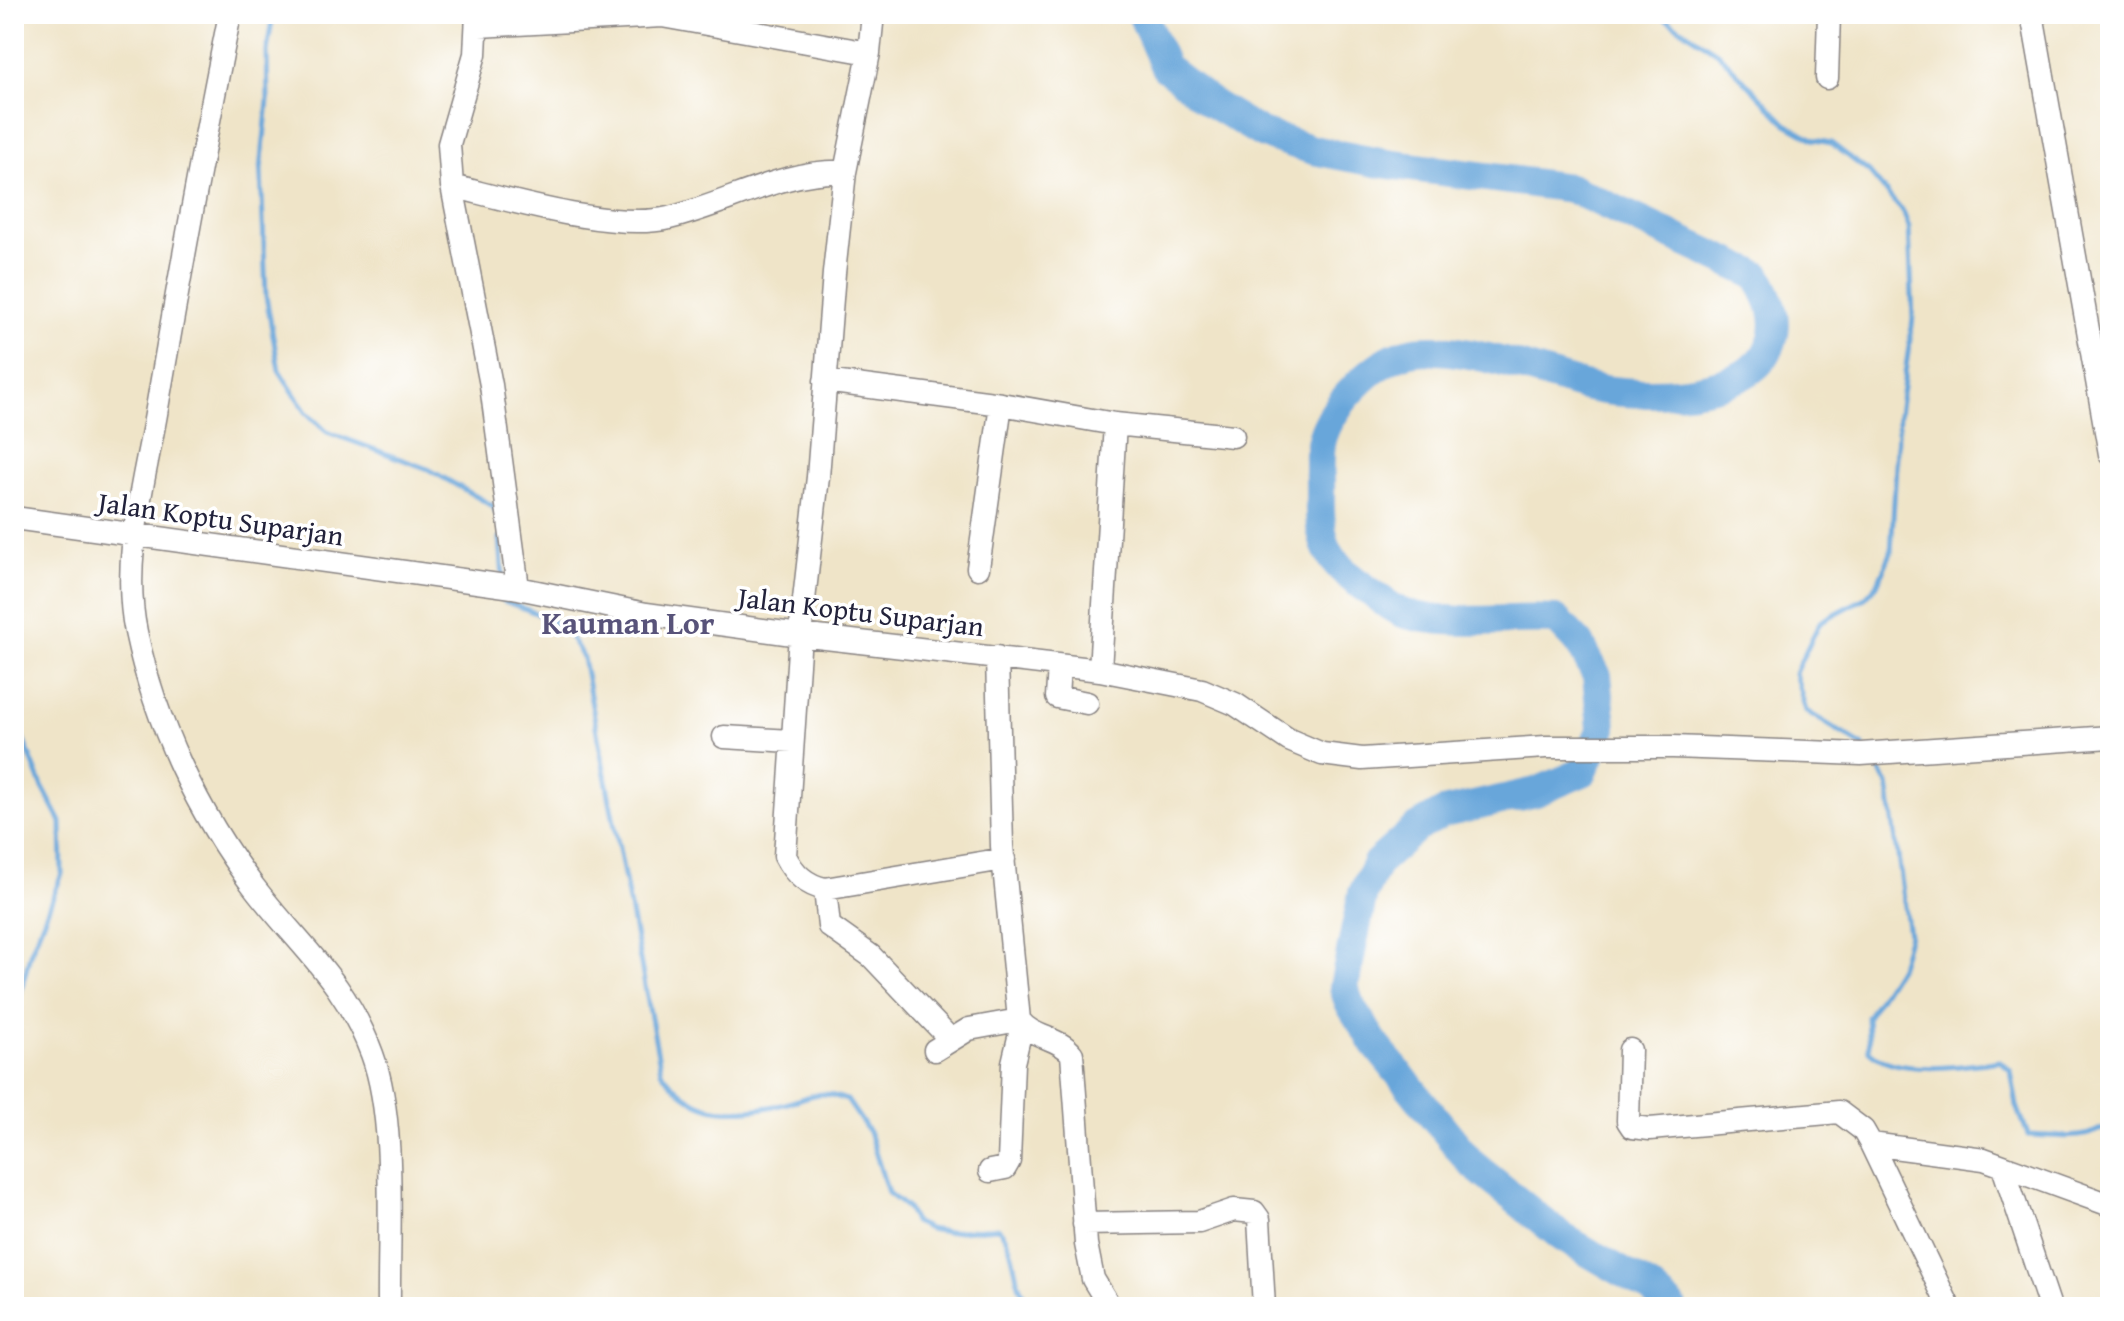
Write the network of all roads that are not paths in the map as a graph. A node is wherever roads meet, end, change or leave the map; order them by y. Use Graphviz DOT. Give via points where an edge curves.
graph roads {
  1 [pos="230,14"];
  2 [pos="873,14"];
  3 [pos="1829,14"];
  4 [pos="2032,14"];
  5 [pos="672,16"];
  6 [pos="544,18"];
  7 [pos="478,20"];
  8 [pos="869,53"];
  9 [pos="1827,78"];
  10 [pos="845,172"];
  11 [pos="452,186"];
  12 [pos="825,381"];
  13 [pos="1001,404"];
  14 [pos="1115,424"];
  15 [pos="1233,436"];
  16 [pos="2110,454"];
  17 [pos="14,518"];
  18 [pos="135,538"];
  19 [pos="978,568"];
  20 [pos="516,587"];
  21 [pos="800,635"];
  22 [pos="997,657"];
  23 [pos="1059,666"];
  24 [pos="1100,670"];
  25 [pos="1087,703"];
  26 [pos="724,737"];
  27 [pos="2110,737"];
  28 [pos="792,741"];
  29 [pos="1004,859"];
  30 [pos="825,889"];
  31 [pos="1020,1022"];
  32 [pos="1630,1050"];
  33 [pos="1871,1144"];
  34 [pos="2003,1167"];
  35 [pos="990,1171"];
  36 [pos="2110,1205"];
  37 [pos="1084,1224"];
  38 [pos="389,1307"];
  39 [pos="1110,1307"];
  40 [pos="1264,1307"];
  41 [pos="1949,1307"];
  42 [pos="2050,1307"];
  1 -- 18 [label="street" via="194,190"];
  2 -- 8 [label="street"];
  3 -- 9 [label="street"];
  4 -- 16 [label="street"];
  5 -- 6 [label="street"];
  5 -- 8 [label="street"];
  6 -- 7 [label="street"];
  7 -- 11 [label="street" via="475,54 449,144"];
  8 -- 10 [label="street"];
  10 -- 11 [label="street" via="803,173 667,218 630,221"];
  10 -- 12 [label="street"];
  11 -- 20 [label="street" via="491,385"];
  12 -- 13 [label="street"];
  12 -- 21 [label="street"];
  13 -- 14 [label="street"];
  13 -- 19 [label="street"];
  14 -- 15 [label="street"];
  14 -- 24 [label="street"];
  17 -- 18 [label="street, Jalan Koptu Suparjan"];
  18 -- 20 [label="street, Jalan Koptu Suparjan"];
  18 -- 38 [label="street" via="135,629 174,746 227,850 338,984 373,1057 386,1111"];
  20 -- 21 [label="street, Jalan Koptu Suparjan" via="646,614"];
  21 -- 22 [label="street, Jalan Koptu Suparjan"];
  21 -- 28 [label="street"];
  22 -- 23 [label="street, Jalan Koptu Suparjan"];
  22 -- 29 [label="street"];
  23 -- 24 [label="street, Jalan Koptu Suparjan"];
  23 -- 25 [label="street" via="1057,697"];
  24 -- 27 [label="street, Jalan Koptu Suparjan" via="1202,690 1235,704 1289,740 1322,754 1362,759 1546,747 1872,753"];
  26 -- 28 [label="street"];
  28 -- 30 [label="street" via="785,856 810,886"];
  29 -- 30 [label="street"];
  29 -- 31 [label="street"];
  30 -- 31 [label="street" via="829,926 871,956 951,1039"];
  31 -- 35 [label="street" via="1009,1161 1005,1168"];
  31 -- 37 [label="street" via="1072,1054"];
  32 -- 33 [label="street" via="1632,1127 1839,1112 1863,1130"];
  33 -- 34 [label="street" via="1984,1159"];
  33 -- 41 [label="street"];
  34 -- 36 [label="street"];
  34 -- 42 [label="street"];
  37 -- 39 [label="street" via="1093,1279"];
  37 -- 40 [label="street" via="1199,1222 1234,1210 1254,1212 1259,1219"];
}
